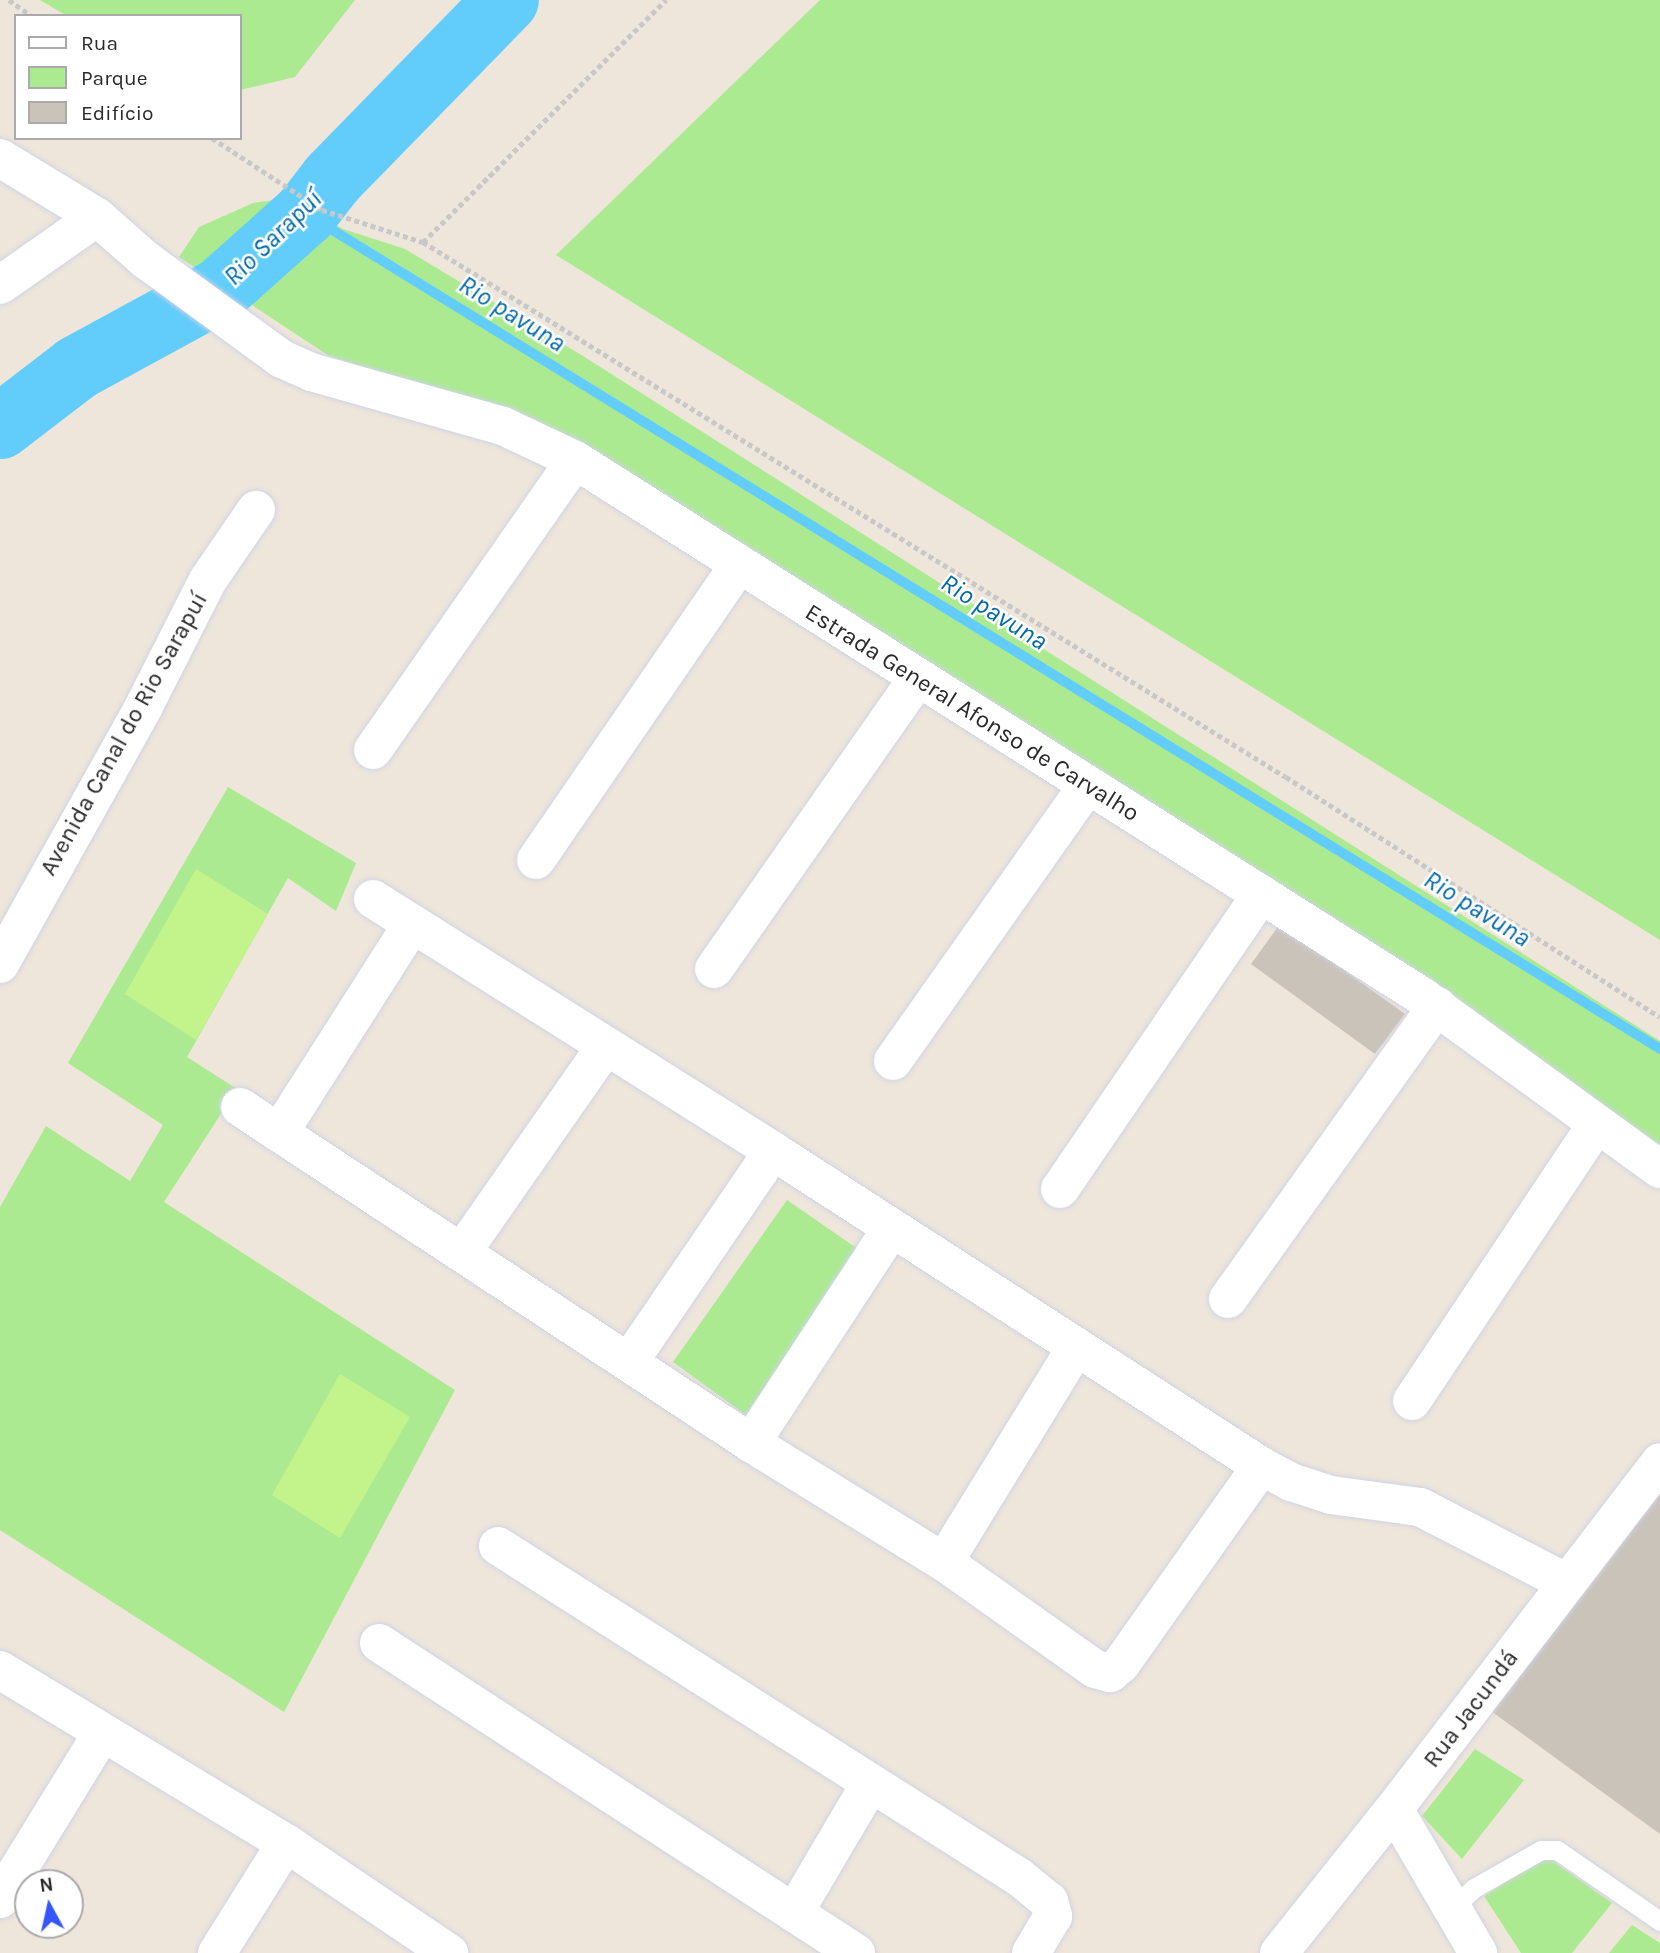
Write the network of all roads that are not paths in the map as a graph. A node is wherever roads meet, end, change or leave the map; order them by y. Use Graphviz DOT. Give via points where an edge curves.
graph roads {
  1 [pos="0,158"];
  2 [pos="97,217"];
  3 [pos="0,285"];
  4 [pos="575,460"];
  5 [pos="256,510"];
  6 [pos="740,565"];
  7 [pos="918,678"];
  8 [pos="373,750"];
  9 [pos="1087,786"];
  10 [pos="536,860"];
  11 [pos="1261,894"];
  12 [pos="373,899"];
  13 [pos="412,924"];
  14 [pos="0,964"];
  15 [pos="713,969"];
  16 [pos="1437,1006"];
  17 [pos="604,1047"];
  18 [pos="892,1061"];
  19 [pos="240,1107"];
  20 [pos="1597,1124"];
  21 [pos="279,1133"];
  22 [pos="774,1151"];
  23 [pos="1660,1169"];
  24 [pos="1060,1189"];
  25 [pos="891,1229"];
  26 [pos="462,1252"];
  27 [pos="1228,1299"];
  28 [pos="1075,1349"];
  29 [pos="629,1362"];
  30 [pos="1412,1401"];
  31 [pos="751,1443"];
  32 [pos="1660,1462"];
  33 [pos="1261,1466"];
  34 [pos="498,1546"];
  35 [pos="944,1562"];
  36 [pos="1567,1583"];
  37 [pos="379,1643"];
  38 [pos="0,1670"];
  39 [pos="102,1733"];
  40 [pos="870,1784"];
  41 [pos="1394,1809"];
  42 [pos="286,1843"];
  43 [pos="0,1899"];
  44 [pos="1452,1909"];
  45 [pos="794,1913"];
  46 [pos="1660,1921"];
  47 [pos="217,1953"];
  48 [pos="449,1953"];
  49 [pos="856,1953"];
  50 [pos="1031,1953"];
  51 [pos="1279,1953"];
  52 [pos="1478,1953"];
  1 -- 2 [label="street"];
  2 -- 3 [label="street"];
  2 -- 4 [label="street, Estrada General Afonso de Carvalho" via="146,260 282,359 311,372 503,426"];
  4 -- 6 [label="street, Estrada General Afonso de Carvalho"];
  4 -- 8 [label="street"];
  5 -- 14 [label="street, Avenida Canal do Rio Sarapuí" via="208,580 144,706"];
  6 -- 7 [label="street, Estrada General Afonso de Carvalho"];
  6 -- 10 [label="street"];
  7 -- 9 [label="street, Estrada General Afonso de Carvalho"];
  7 -- 15 [label="street"];
  9 -- 11 [label="street, Estrada General Afonso de Carvalho"];
  9 -- 18 [label="street"];
  11 -- 16 [label="street, Estrada General Afonso de Carvalho"];
  11 -- 24 [label="street"];
  12 -- 13 [label="street"];
  13 -- 17 [label="street"];
  13 -- 21 [label="street"];
  16 -- 20 [label="street, Estrada General Afonso de Carvalho"];
  16 -- 27 [label="street"];
  17 -- 22 [label="street"];
  17 -- 26 [label="street"];
  19 -- 21 [label="street"];
  20 -- 23 [label="street, Estrada General Afonso de Carvalho"];
  20 -- 30 [label="street"];
  21 -- 26 [label="street"];
  22 -- 25 [label="street"];
  22 -- 29 [label="street"];
  25 -- 28 [label="street"];
  25 -- 31 [label="street"];
  26 -- 29 [label="street"];
  28 -- 33 [label="street"];
  28 -- 35 [label="street"];
  29 -- 31 [label="street"];
  31 -- 35 [label="street"];
  32 -- 36 [label="street, Rua Jacundá"];
  33 -- 35 [label="street" via="1121,1664 1110,1673 1095,1669"];
  33 -- 36 [label="street" via="1331,1495 1420,1507"];
  34 -- 40 [label="street"];
  36 -- 41 [label="street, Rua Jacundá"];
  37 -- 45 [label="street"];
  38 -- 39 [label="street"];
  39 -- 42 [label="street"];
  39 -- 43 [label="street"];
  40 -- 45 [label="street"];
  40 -- 50 [label="street" via="1019,1877 1049,1901 1051,1925"];
  41 -- 44 [label="street"];
  41 -- 51 [label="street, Rua Jacundá"];
  42 -- 47 [label="street"];
  42 -- 48 [label="street"];
  44 -- 46 [label="lane" via="1496,1875 1541,1850 1557,1850"];
  44 -- 52 [label="street"];
  45 -- 49 [label="street"];
}
